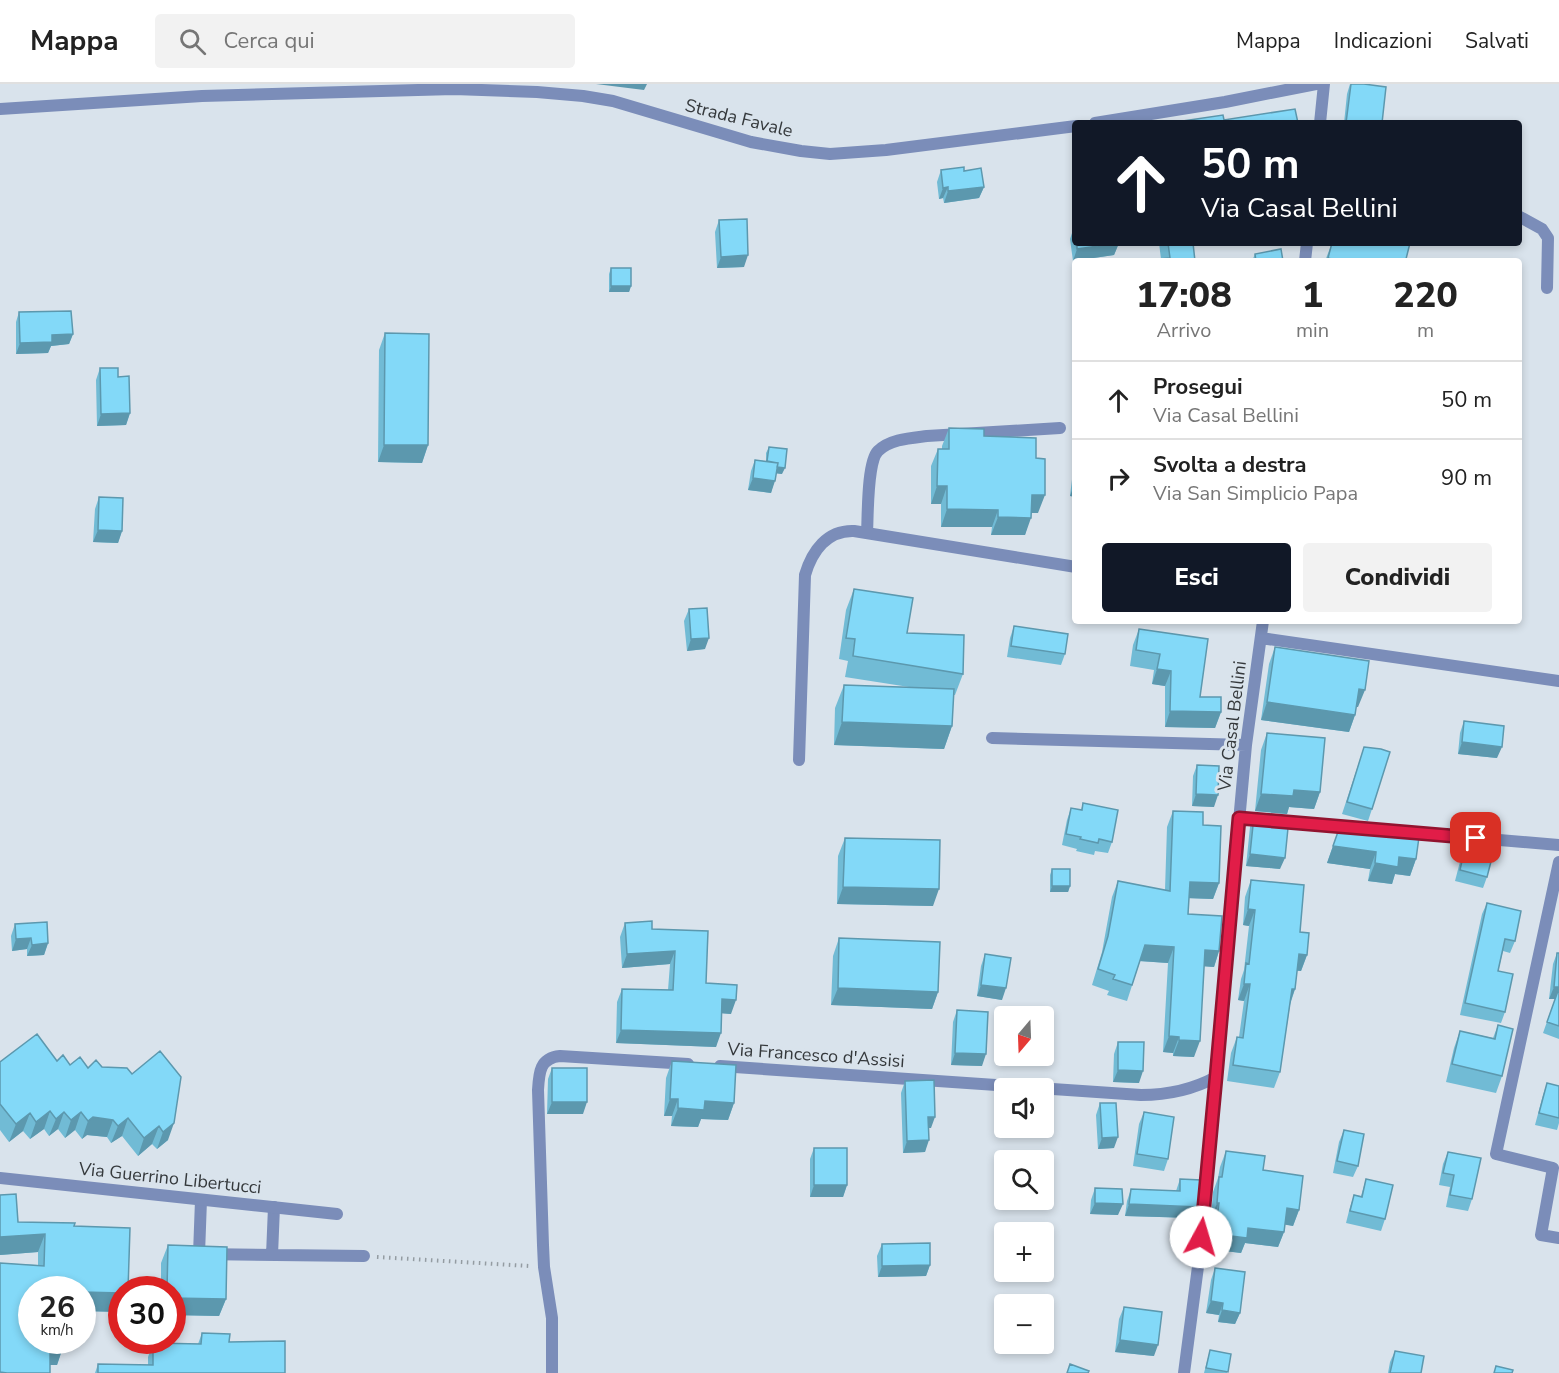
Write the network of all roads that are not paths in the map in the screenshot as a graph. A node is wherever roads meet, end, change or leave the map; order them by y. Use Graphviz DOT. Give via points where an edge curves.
graph roads {
  1 [pos="1316,84"];
  2 [pos="1324,84"];
  3 [pos="0,109"];
  4 [pos="1114,120"];
  5 [pos="1320,120"];
  6 [pos="1072,127"];
  7 [pos="1522,219"];
  8 [pos="1547,288"];
  9 [pos="1059,428"];
  10 [pos="867,534"];
  11 [pos="1072,566"];
  12 [pos="1263,624"];
  13 [pos="1261,638"];
  14 [pos="1559,681"];
  15 [pos="992,738"];
  16 [pos="1246,745"];
  17 [pos="799,760"];
  18 [pos="1239,818"];
  19 [pos="1559,845"];
  20 [pos="1559,862"];
  21 [pos="1216,1082"];
  22 [pos="0,1178"];
  23 [pos="201,1200"];
  24 [pos="274,1207"];
  25 [pos="337,1214"];
  26 [pos="1559,1238"];
  27 [pos="272,1254"];
  28 [pos="364,1256"];
  29 [pos="552,1373"];
  30 [pos="1184,1373"];
  1 -- 4 [label="street"];
  2 -- 5 [label="street"];
  3 -- 6 [label="street, Strada Favale" via="202,96 454,89 537,92 613,101 751,142 831,154"];
  7 -- 8 [label="street" via="1542,229 1548,238"];
  9 -- 10 [label="street" via="927,436 884,446 875,454 871,467"];
  10 -- 11 [label="street"];
  10 -- 17 [label="street" via="848,531 836,535 818,547 807,566"];
  12 -- 13 [label="street, Via Casal Bellini"];
  13 -- 14 [label="street"];
  13 -- 16 [label="street, Via Casal Bellini"];
  15 -- 16 [label="street"];
  16 -- 18 [label="street, Via Casal Bellini"];
  18 -- 19 [label="street"];
  18 -- 21 [label="street, Via Casal Bellini"];
  20 -- 26 [label="street" via="1496,1154 1553,1168 1541,1234"];
  21 -- 29 [label="street, Via Francesco d'Assisi" via="1162,1095 1141,1095 554,1057 545,1062 539,1073 538,1090"];
  21 -- 30 [label="street, Via Casal Bellini"];
  22 -- 23 [label="street, Via Guerrino Libertucci"];
  23 -- 24 [label="street, Via Guerrino Libertucci"];
  23 -- 27 [label="street" via="199,1254"];
  24 -- 25 [label="street, Via Guerrino Libertucci"];
  24 -- 27 [label="street"];
  27 -- 28 [label="street"];
}
